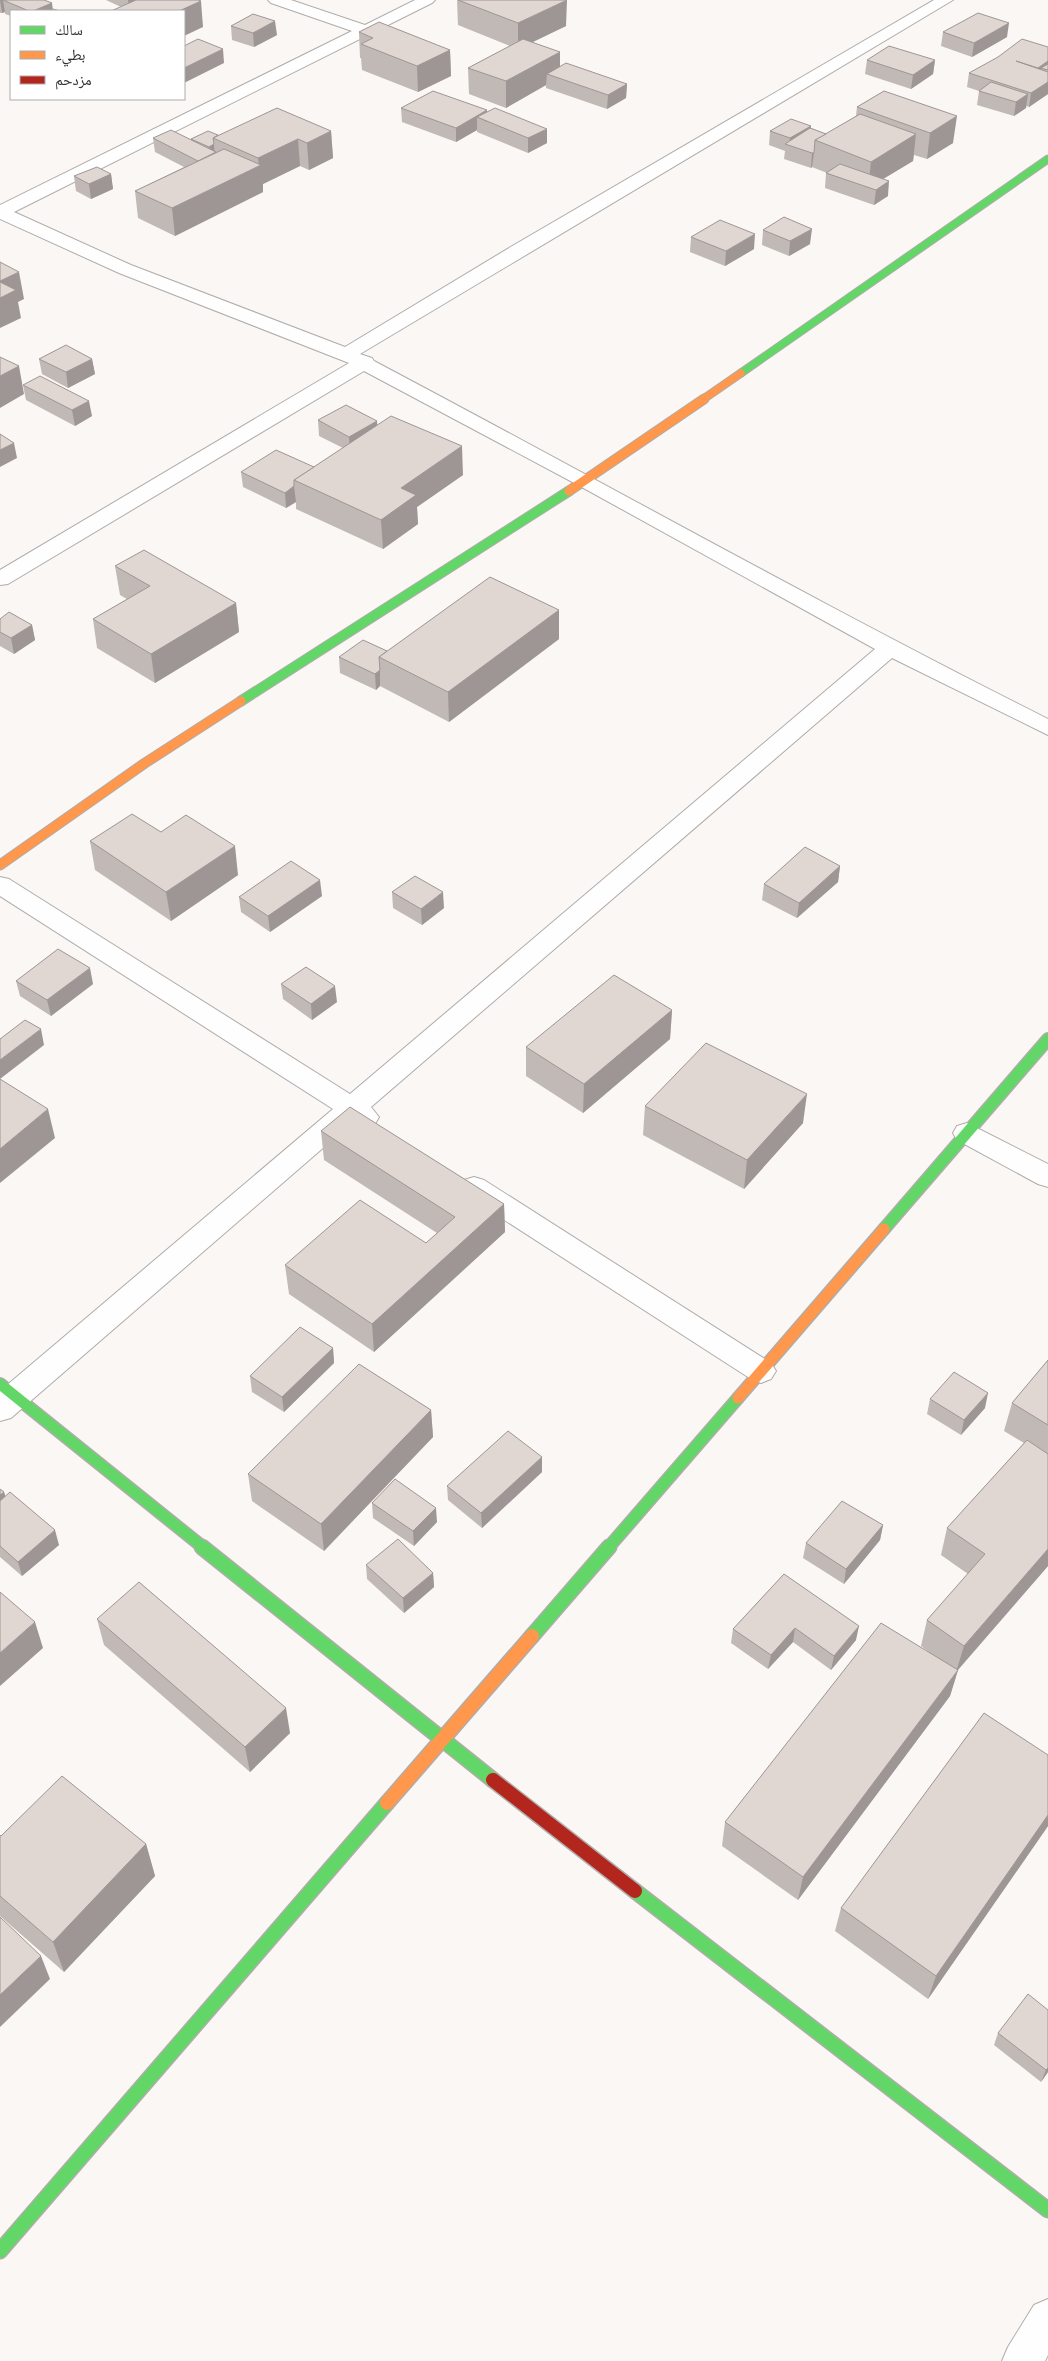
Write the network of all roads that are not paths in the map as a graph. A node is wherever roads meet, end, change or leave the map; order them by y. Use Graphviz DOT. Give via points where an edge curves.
graph roads {
  1 [pos="276,0"];
  2 [pos="427,0"];
  3 [pos="945,0"];
  4 [pos="364,30"];
  5 [pos="1048,159"];
  6 [pos="0,212"];
  7 [pos="356,358"];
  8 [pos="585,481"];
  9 [pos="0,580"];
  10 [pos="890,648"];
  11 [pos="1048,728"];
  12 [pos="0,865"];
  13 [pos="0,885"];
  14 [pos="1048,1039"];
  15 [pos="352,1108"];
  16 [pos="385,1129"];
  17 [pos="967,1133"];
  18 [pos="452,1172"];
  19 [pos="1048,1178"];
  20 [pos="761,1371"];
  21 [pos="5,1396"];
  22 [pos="442,1741"];
  23 [pos="1048,2210"];
  24 [pos="0,2251"];
  25 [pos="1048,2318"];
  26 [pos="1022,2361"];
  1 -- 4 [label="street"];
  2 -- 4 [label="street"];
  3 -- 7 [label="street" via="520,249"];
  4 -- 6 [label="street"];
  5 -- 8 [label="street"];
  6 -- 7 [label="street" via="125,269"];
  7 -- 8 [label="street"];
  7 -- 9 [label="street"];
  8 -- 10 [label="street"];
  8 -- 12 [label="street" via="145,763"];
  10 -- 11 [label="street"];
  10 -- 15 [label="street"];
  13 -- 15 [label="street"];
  14 -- 17 [label="street"];
  15 -- 16 [label="street"];
  15 -- 21 [label="street"];
  17 -- 19 [label="street"];
  17 -- 20 [label="street"];
  18 -- 20 [label="street"];
  20 -- 22 [label="street"];
  21 -- 22 [label="street"];
  22 -- 23 [label="street"];
  22 -- 24 [label="street"];
  25 -- 26 [label="street"];
}
